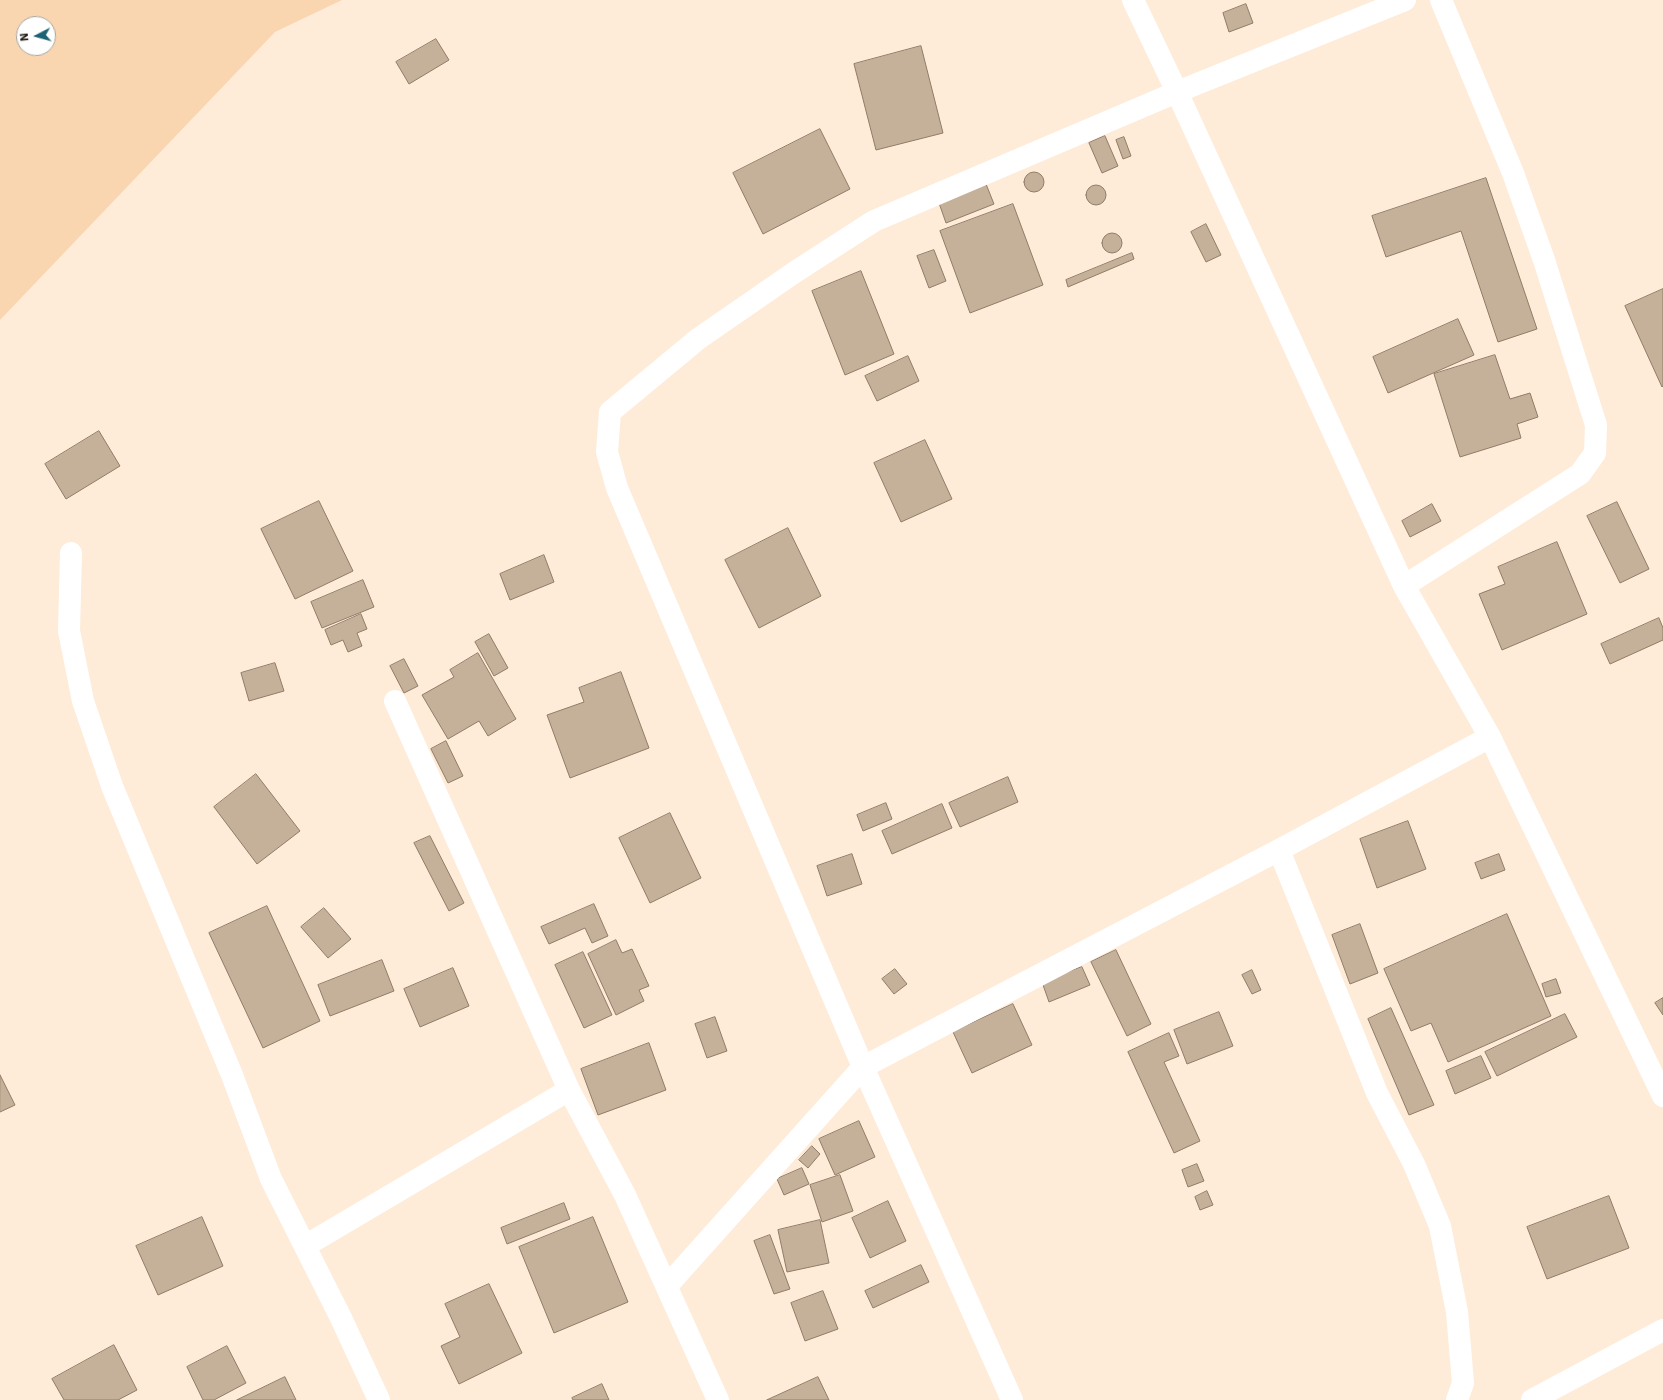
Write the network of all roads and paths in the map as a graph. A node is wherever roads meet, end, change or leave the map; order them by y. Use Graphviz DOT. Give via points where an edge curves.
graph roads {
  1 [pos="1133,0"];
  2 [pos="1405,0"];
  3 [pos="1441,0"];
  4 [pos="1177,92"];
  5 [pos="71,553"];
  6 [pos="1404,586"];
  7 [pos="395,701"];
  8 [pos="1490,737"];
  9 [pos="1279,850"];
  10 [pos="863,1067"];
  11 [pos="569,1090"];
  12 [pos="1663,1096"];
  13 [pos="305,1246"];
  14 [pos="667,1286"];
  15 [pos="1663,1330"];
  16 [pos="380,1400"];
  17 [pos="718,1400"];
  18 [pos="1012,1400"];
  19 [pos="1457,1400"];
  20 [pos="1532,1400"];
  1 -- 4 [label="street"];
  2 -- 4 [label="street"];
  3 -- 6 [label="street" via="1513,173 1544,260 1596,425 1595,453 1580,474"];
  4 -- 6 [label="street"];
  4 -- 10 [label="street" via="874,220 698,339 610,412 607,452 617,488"];
  5 -- 13 [label="street" via="69,631 83,701 112,786 232,1075 271,1179"];
  6 -- 8 [label="street"];
  7 -- 11 [label="street"];
  8 -- 9 [label="street"];
  8 -- 12 [label="street"];
  9 -- 10 [label="street"];
  9 -- 19 [label="street" via="1377,1093 1414,1164 1440,1226 1457,1312 1463,1383"];
  10 -- 14 [label="street"];
  10 -- 18 [label="street"];
  11 -- 13 [label="street"];
  11 -- 14 [label="street" via="625,1195"];
  13 -- 16 [label="street"];
  14 -- 17 [label="street"];
  15 -- 20 [label="street"];
}
